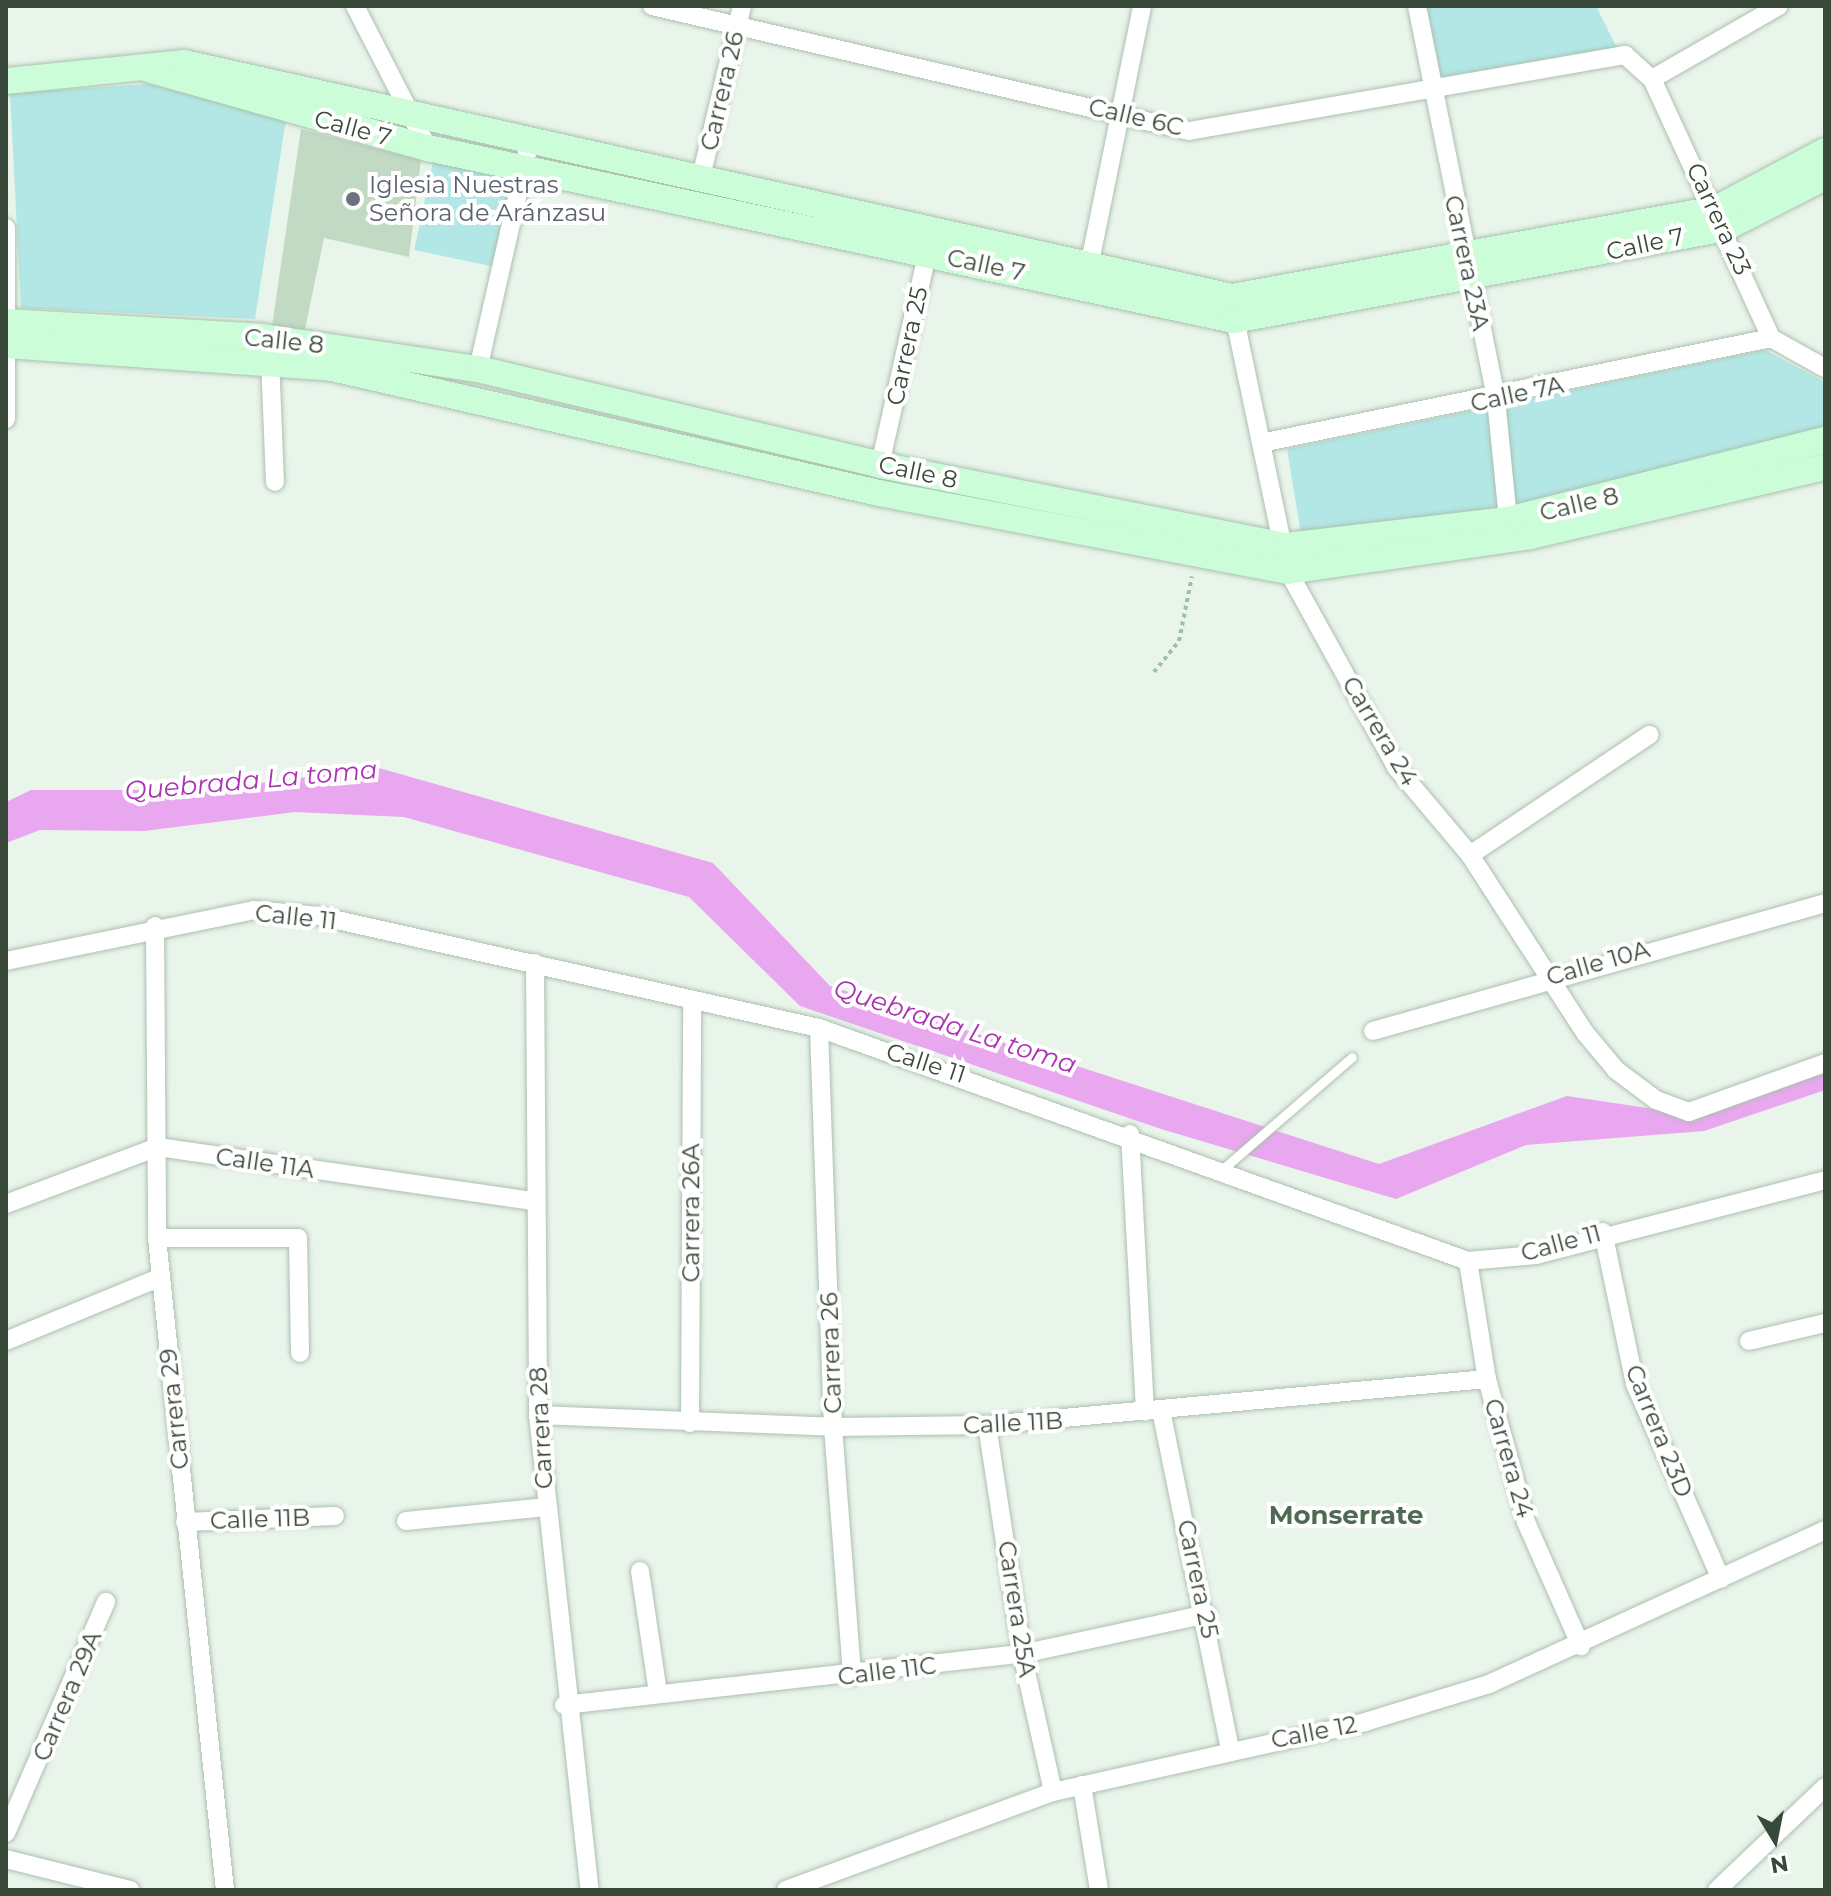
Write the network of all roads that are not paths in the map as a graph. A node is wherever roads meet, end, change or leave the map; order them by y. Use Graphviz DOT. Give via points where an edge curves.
graph roads {
  1 [pos="355,6"];
  2 [pos="652,6"];
  3 [pos="1142,6"];
  4 [pos="1417,6"];
  5 [pos="1779,6"];
  6 [pos="740,15"];
  7 [pos="1625,55"];
  8 [pos="145,67"];
  9 [pos="1652,79"];
  10 [pos="6,81"];
  11 [pos="1432,92"];
  12 [pos="1124,114"];
  13 [pos="418,119"];
  14 [pos="428,148"];
  15 [pos="1825,151"];
  16 [pos="527,156"];
  17 [pos="701,177"];
  18 [pos="1825,177"];
  19 [pos="1720,218"];
  20 [pos="6,228"];
  21 [pos="930,240"];
  22 [pos="1090,262"];
  23 [pos="1467,269"];
  24 [pos="1233,308"];
  25 [pos="8,333"];
  26 [pos="1771,338"];
  27 [pos="270,358"];
  28 [pos="1825,368"];
  29 [pos="478,369"];
  30 [pos="1496,399"];
  31 [pos="6,419"];
  32 [pos="1825,440"];
  33 [pos="1261,443"];
  34 [pos="880,465"];
  35 [pos="1825,467"];
  36 [pos="275,482"];
  37 [pos="1508,520"];
  38 [pos="1287,558"];
  39 [pos="1649,735"];
  40 [pos="1470,855"];
  41 [pos="1825,903"];
  42 [pos="155,926"];
  43 [pos="6,961"];
  44 [pos="535,963"];
  45 [pos="1549,977"];
  46 [pos="692,1002"];
  47 [pos="819,1028"];
  48 [pos="1373,1031"];
  49 [pos="1352,1057"];
  50 [pos="1825,1063"];
  51 [pos="1130,1134"];
  52 [pos="158,1147"];
  53 [pos="1224,1168"];
  54 [pos="1825,1180"];
  55 [pos="533,1201"];
  56 [pos="6,1204"];
  57 [pos="1603,1232"];
  58 [pos="157,1238"];
  59 [pos="1468,1261"];
  60 [pos="161,1277"];
  61 [pos="1825,1323"];
  62 [pos="6,1341"];
  63 [pos="1749,1341"];
  64 [pos="300,1353"];
  65 [pos="1487,1379"];
  66 [pos="1153,1411"];
  67 [pos="538,1415"];
  68 [pos="690,1423"];
  69 [pos="987,1425"];
  70 [pos="833,1427"];
  71 [pos="546,1507"];
  72 [pos="335,1516"];
  73 [pos="406,1521"];
  74 [pos="185,1522"];
  75 [pos="1825,1530"];
  76 [pos="640,1571"];
  77 [pos="1721,1579"];
  78 [pos="106,1602"];
  79 [pos="1207,1614"];
  80 [pos="1581,1646"];
  81 [pos="1022,1654"];
  82 [pos="852,1676"];
  83 [pos="658,1693"];
  84 [pos="564,1705"];
  85 [pos="1230,1749"];
  86 [pos="1082,1785"];
  87 [pos="1825,1787"];
  88 [pos="1053,1792"];
  89 [pos="6,1833"];
  90 [pos="6,1859"];
  91 [pos="815,1885"];
  92 [pos="130,1890"];
  93 [pos="225,1890"];
  94 [pos="590,1890"];
  95 [pos="786,1890"];
  96 [pos="1099,1890"];
  97 [pos="1717,1890"];
  1 -- 13 [label="street"];
  2 -- 6 [label="street, Calle 6C"];
  3 -- 12 [label="street"];
  4 -- 11 [label="street, Carrera 23A"];
  5 -- 9 [label="street"];
  6 -- 12 [label="street, Calle 6C"];
  6 -- 17 [label="street, Carrera 26"];
  7 -- 9 [label="street, Carrera 23"];
  7 -- 11 [label="street, Calle 6C"];
  8 -- 10 [label="main road, Calle 7"];
  8 -- 13 [label="main road, Calle 7" via="184,63"];
  8 -- 14 [label="main road, Calle 7"];
  9 -- 19 [label="street, Carrera 23"];
  11 -- 12 [label="street, Calle 6C" via="1189,131"];
  11 -- 23 [label="street, Carrera 23A"];
  12 -- 22 [label="street"];
  13 -- 14 [label="street"];
  13 -- 16 [label="main road, Calle 7"];
  14 -- 16 [label="main road, Calle 7"];
  15 -- 19 [label="main road, Calle 7"];
  16 -- 17 [label="main road, Calle 7"];
  16 -- 21 [label="main road, Calle 7"];
  16 -- 29 [label="street"];
  17 -- 21 [label="main road, Calle 7"];
  18 -- 19 [label="main road, Calle 7"];
  19 -- 23 [label="main road, Calle 7"];
  19 -- 26 [label="street, Carrera 23"];
  20 -- 25 [label="street"];
  21 -- 22 [label="main road, Calle 7"];
  21 -- 24 [label="main road, Calle 7"];
  21 -- 34 [label="street, Carrera 25"];
  22 -- 24 [label="main road, Calle 7"];
  23 -- 24 [label="main road, Calle 7"];
  23 -- 30 [label="street, Carrera 23A"];
  24 -- 33 [label="street, Carrera 24"];
  25 -- 27 [label="main road, Calle 8"];
  25 -- 29 [label="main road, Calle 8" via="263,337"];
  25 -- 31 [label="street"];
  26 -- 28 [label="street"];
  26 -- 30 [label="street, Calle 7A"];
  27 -- 36 [label="street"];
  27 -- 38 [label="main road, Calle 8" via="472,395 879,493 1197,554"];
  29 -- 34 [label="main road, Calle 8"];
  30 -- 33 [label="street, Calle 7A"];
  30 -- 37 [label="street, Carrera 23A"];
  32 -- 37 [label="main road, Calle 8"];
  33 -- 38 [label="street, Carrera 24"];
  34 -- 38 [label="main road, Calle 8"];
  35 -- 38 [label="main road, Calle 8" via="1530,536"];
  37 -- 38 [label="main road, Calle 8"];
  38 -- 40 [label="street, Carrera 24" via="1396,767"];
  39 -- 40 [label="street"];
  40 -- 45 [label="street, Carrera 24"];
  41 -- 45 [label="street, Calle 10A"];
  42 -- 43 [label="street, Calle 11"];
  42 -- 44 [label="street, Calle 11" via="254,910"];
  42 -- 52 [label="street, Carrera 29"];
  44 -- 46 [label="street, Calle 11"];
  44 -- 55 [label="street, Carrera 28"];
  45 -- 48 [label="street, Calle 10A"];
  45 -- 50 [label="street, Carrera 24" via="1616,1070 1675,1110 1707,1111"];
  46 -- 47 [label="street, Calle 11"];
  46 -- 68 [label="street, Carrera 26A"];
  47 -- 51 [label="street, Calle 11"];
  47 -- 70 [label="street, Carrera 26"];
  49 -- 53 [label="lane"];
  51 -- 53 [label="street, Calle 11"];
  51 -- 66 [label="street, Carrera 25"];
  52 -- 55 [label="street, Calle 11A"];
  52 -- 56 [label="street, Calle 11A"];
  52 -- 58 [label="street, Carrera 29"];
  53 -- 59 [label="street, Calle 11"];
  54 -- 57 [label="street, Calle 11"];
  55 -- 67 [label="street, Carrera 28"];
  57 -- 59 [label="street, Calle 11" via="1536,1255"];
  57 -- 77 [label="street, Carrera 23D" via="1635,1384"];
  58 -- 60 [label="street, Carrera 29"];
  58 -- 64 [label="street" via="298,1238"];
  59 -- 65 [label="street, Carrera 24"];
  60 -- 62 [label="street"];
  60 -- 74 [label="street, Carrera 29"];
  61 -- 63 [label="street"];
  65 -- 66 [label="street, Calle 11B"];
  65 -- 80 [label="street, Carrera 24" via="1526,1522"];
  66 -- 69 [label="street, Calle 11B"];
  66 -- 79 [label="street, Carrera 25"];
  67 -- 68 [label="street, Calle 11B"];
  67 -- 71 [label="street, Carrera 28"];
  68 -- 70 [label="street, Calle 11B"];
  69 -- 70 [label="street, Calle 11B"];
  69 -- 81 [label="street, Carrera 25A"];
  70 -- 82 [label="street, Carrera 26"];
  71 -- 73 [label="street"];
  71 -- 84 [label="street, Carrera 28"];
  72 -- 74 [label="street, Calle 11B"];
  74 -- 93 [label="street, Carrera 29"];
  75 -- 77 [label="street, Calle 12"];
  76 -- 83 [label="street"];
  77 -- 80 [label="street, Calle 12"];
  78 -- 89 [label="street, Carrera 29A"];
  79 -- 81 [label="street, Calle 11C"];
  79 -- 85 [label="street, Carrera 25"];
  80 -- 85 [label="street, Calle 12" via="1365,1722"];
  81 -- 82 [label="street, Calle 11C"];
  81 -- 88 [label="street, Carrera 25A"];
  82 -- 83 [label="street, Calle 11C"];
  83 -- 84 [label="street, Calle 11C"];
  84 -- 94 [label="street, Carrera 28"];
  85 -- 86 [label="street, Calle 12"];
  86 -- 88 [label="street, Calle 12"];
  86 -- 96 [label="street"];
  87 -- 97 [label="street"];
  88 -- 91 [label="street, Calle 12"];
  90 -- 92 [label="street"];
  91 -- 95 [label="street, Calle 12"];
}
